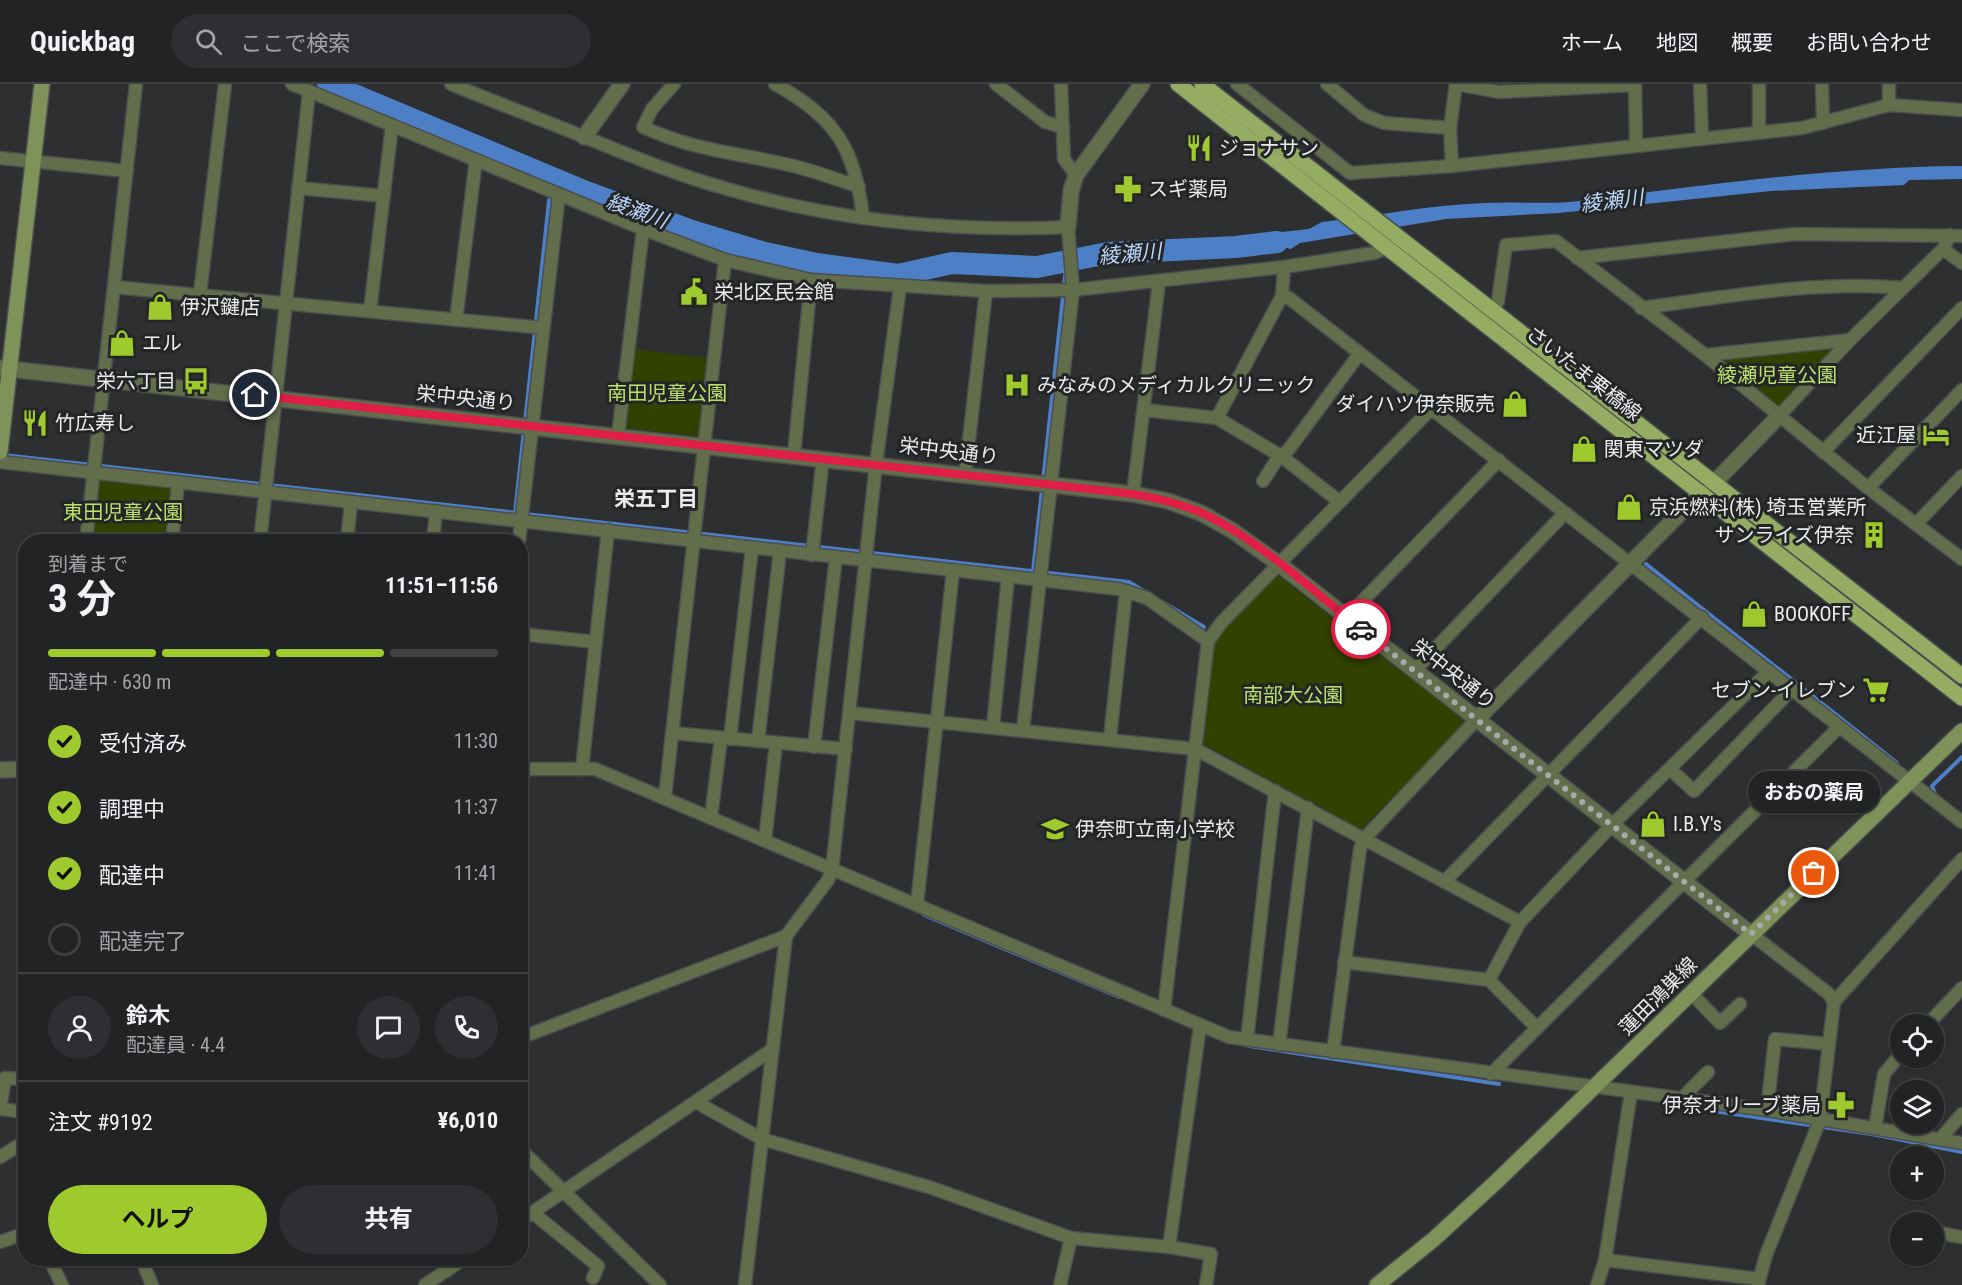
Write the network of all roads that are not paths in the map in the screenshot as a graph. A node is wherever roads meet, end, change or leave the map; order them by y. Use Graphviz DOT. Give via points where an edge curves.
graph roads {
  1 [pos="42,84"];
  2 [pos="136,84"];
  3 [pos="225,84"];
  4 [pos="292,84"];
  5 [pos="451,84"];
  6 [pos="622,84"];
  7 [pos="674,84"];
  8 [pos="775,84"];
  9 [pos="996,84"];
  10 [pos="1061,84"];
  11 [pos="1142,84"];
  12 [pos="1178,84"];
  13 [pos="1202,84"];
  14 [pos="1237,84"];
  15 [pos="1327,84"];
  16 [pos="1700,84"];
  17 [pos="1759,84"];
  18 [pos="1822,84"];
  19 [pos="1888,84"];
  20 [pos="1635,85"];
  21 [pos="309,92"];
  22 [pos="1889,105"];
  23 [pos="1962,110"];
  24 [pos="1823,123"];
  25 [pos="392,125"];
  26 [pos="1063,128"];
  27 [pos="1450,128"];
  28 [pos="1759,132"];
  29 [pos="584,137"];
  30 [pos="1701,137"];
  31 [pos="1636,144"];
  32 [pos="0,159"];
  33 [pos="476,160"];
  34 [pos="32,162"];
  35 [pos="1452,166"];
  36 [pos="127,171"];
  37 [pos="1076,175"];
  38 [pos="859,187"];
  39 [pos="298,188"];
  40 [pos="559,194"];
  41 [pos="384,196"];
  42 [pos="863,218"];
  43 [pos="643,229"];
  44 [pos="1069,234"];
  45 [pos="1956,236"];
  46 [pos="1390,242"];
  47 [pos="1943,249"];
  48 [pos="1576,258"];
  49 [pos="725,260"];
  50 [pos="1962,263"];
  51 [pos="1284,267"];
  52 [pos="811,280"];
  53 [pos="1159,282"];
  54 [pos="114,287"];
  55 [pos="900,287"];
  56 [pos="1903,288"];
  57 [pos="1073,290"];
  58 [pos="986,291"];
  59 [pos="200,294"];
  60 [pos="1282,296"];
  61 [pos="286,302"];
  62 [pos="1641,308"];
  63 [pos="1962,308"];
  64 [pos="1493,310"];
  65 [pos="370,311"];
  66 [pos="456,320"];
  67 [pos="544,328"];
  68 [pos="1850,340"];
  69 [pos="1360,353"];
  70 [pos="1705,355"];
  71 [pos="4,368"];
  72 [pos="104,378"];
  73 [pos="1962,390"];
  74 [pos="275,398"];
  75 [pos="1144,410"];
  76 [pos="1430,410"];
  77 [pos="1779,416"];
  78 [pos="1217,418"];
  79 [pos="532,427"];
  80 [pos="618,436"];
  81 [pos="704,446"];
  82 [pos="0,452"];
  83 [pos="1823,452"];
  84 [pos="794,455"];
  85 [pos="1281,456"];
  86 [pos="823,458"];
  87 [pos="1499,460"];
  88 [pos="0,462"];
  89 [pos="876,464"];
  90 [pos="93,473"];
  91 [pos="965,475"];
  92 [pos="1962,476"];
  93 [pos="1263,481"];
  94 [pos="178,483"];
  95 [pos="1050,484"];
  96 [pos="1707,488"];
  97 [pos="1868,488"];
  98 [pos="266,492"];
  99 [pos="1133,494"];
  100 [pos="351,502"];
  101 [pos="1340,502"];
  102 [pos="436,511"];
  103 [pos="1565,513"];
  104 [pos="522,521"];
  105 [pos="1916,524"];
  106 [pos="608,530"];
  107 [pos="87,534"];
  108 [pos="173,534"];
  109 [pos="261,534"];
  110 [pos="347,534"];
  111 [pos="434,534"];
  112 [pos="520,534"];
  113 [pos="693,542"];
  114 [pos="752,548"];
  115 [pos="780,551"];
  116 [pos="812,555"];
  117 [pos="1961,556"];
  118 [pos="836,557"];
  119 [pos="867,561"];
  120 [pos="1279,564"];
  121 [pos="1633,564"];
  122 [pos="953,570"];
  123 [pos="1008,577"];
  124 [pos="1040,580"];
  125 [pos="1129,592"];
  126 [pos="1347,617"];
  127 [pos="1702,617"];
  128 [pos="528,635"];
  129 [pos="1208,641"];
  130 [pos="596,642"];
  131 [pos="1415,670"];
  132 [pos="1769,671"];
  133 [pos="1962,676"];
  134 [pos="1792,689"];
  135 [pos="1962,698"];
  136 [pos="850,713"];
  137 [pos="1477,719"];
  138 [pos="937,722"];
  139 [pos="993,727"];
  140 [pos="1839,727"];
  141 [pos="1023,730"];
  142 [pos="1962,731"];
  143 [pos="672,733"];
  144 [pos="726,738"];
  145 [pos="1110,738"];
  146 [pos="758,741"];
  147 [pos="776,743"];
  148 [pos="814,747"];
  149 [pos="846,749"];
  150 [pos="1195,749"];
  151 [pos="18,769"];
  152 [pos="528,769"];
  153 [pos="582,769"];
  154 [pos="1670,769"];
  155 [pos="0,770"];
  156 [pos="1548,774"];
  157 [pos="1909,781"];
  158 [pos="1275,791"];
  159 [pos="665,797"];
  160 [pos="1308,808"];
  161 [pos="711,817"];
  162 [pos="1962,822"];
  163 [pos="1613,824"];
  164 [pos="1364,840"];
  165 [pos="765,841"];
  166 [pos="1962,859"];
  167 [pos="832,870"];
  168 [pos="1683,881"];
  169 [pos="1444,882"];
  170 [pos="917,905"];
  171 [pos="1520,922"];
  172 [pos="1751,934"];
  173 [pos="786,936"];
  174 [pos="1344,962"];
  175 [pos="1489,980"];
  176 [pos="1962,987"];
  177 [pos="1691,993"];
  178 [pos="1834,1002"];
  179 [pos="1740,1004"];
  180 [pos="1164,1010"];
  181 [pos="1937,1014"];
  182 [pos="1200,1026"];
  183 [pos="1537,1028"];
  184 [pos="528,1035"];
  185 [pos="1247,1040"];
  186 [pos="1829,1044"];
  187 [pos="1279,1045"];
  188 [pos="773,1049"];
  189 [pos="1333,1052"];
  190 [pos="1890,1067"];
  191 [pos="1708,1072"];
  192 [pos="1491,1074"];
  193 [pos="18,1079"];
  194 [pos="1594,1089"];
  195 [pos="1631,1092"];
  196 [pos="1685,1099"];
  197 [pos="696,1102"];
  198 [pos="1767,1110"];
  199 [pos="18,1111"];
  200 [pos="1962,1114"];
  201 [pos="1821,1120"];
  202 [pos="1875,1128"];
  203 [pos="1941,1138"];
  204 [pos="762,1139"];
  205 [pos="1962,1143"];
  206 [pos="18,1147"];
  207 [pos="0,1157"];
  208 [pos="528,1157"];
  209 [pos="563,1193"];
  210 [pos="533,1213"];
  211 [pos="528,1216"];
  212 [pos="1944,1234"];
  213 [pos="18,1236"];
  214 [pos="1962,1237"];
  215 [pos="1071,1238"];
  216 [pos="0,1242"];
  217 [pos="1169,1247"];
  218 [pos="1605,1260"];
  219 [pos="53,1266"];
  220 [pos="144,1266"];
  221 [pos="453,1266"];
  222 [pos="593,1278"];
  223 [pos="1758,1282"];
  224 [pos="62,1285"];
  225 [pos="152,1285"];
  226 [pos="425,1285"];
  227 [pos="660,1285"];
  228 [pos="745,1285"];
  229 [pos="1060,1285"];
  230 [pos="1206,1285"];
  231 [pos="1377,1285"];
  232 [pos="1597,1285"];
  1 -- 34 [label="main road"];
  2 -- 36 [label="street"];
  3 -- 59 [label="street"];
  4 -- 21 [label="street"];
  5 -- 29 [label="street"];
  6 -- 29 [label="street"];
  7 -- 38 [label="street" via="652,109 643,127 704,150 789,165"];
  8 -- 38 [label="street" via="822,115 842,139"];
  9 -- 26 [label="street" via="1045,122"];
  10 -- 26 [label="street"];
  11 -- 37 [label="street"];
  12 -- 46 [label="main road, さいたま栗橋線" via="1341,210"];
  13 -- 46 [label="main road, さいたま栗橋線" via="1360,207"];
  14 -- 35 [label="street" via="1350,173"];
  15 -- 27 [label="street" via="1364,115 1384,123"];
  16 -- 30 [label="street"];
  17 -- 28 [label="street"];
  18 -- 24 [label="street"];
  19 -- 22 [label="street"];
  20 -- 27 [label="street" via="1499,92 1456,84"];
  20 -- 31 [label="street"];
  21 -- 25 [label="street"];
  21 -- 39 [label="street"];
  22 -- 23 [label="street"];
  22 -- 24 [label="street"];
  24 -- 28 [label="street"];
  25 -- 33 [label="street"];
  25 -- 41 [label="street"];
  26 -- 37 [label="street" via="1064,159"];
  27 -- 35 [label="street"];
  28 -- 30 [label="street"];
  29 -- 42 [label="street" via="641,161 732,191"];
  30 -- 31 [label="street"];
  31 -- 35 [label="street"];
  32 -- 34 [label="street"];
  33 -- 40 [label="street"];
  33 -- 66 [label="street"];
  34 -- 36 [label="street"];
  34 -- 71 [label="main road"];
  36 -- 54 [label="street"];
  37 -- 44 [label="street" via="1071,191"];
  38 -- 42 [label="street"];
  39 -- 41 [label="street"];
  39 -- 61 [label="street"];
  40 -- 43 [label="street"];
  40 -- 67 [label="street"];
  41 -- 65 [label="street"];
  42 -- 44 [label="street"];
  43 -- 49 [label="street"];
  43 -- 80 [label="street"];
  44 -- 57 [label="street"];
  45 -- 47 [label="street"];
  45 -- 48 [label="street" via="1795,234"];
  46 -- 51 [label="street" via="1374,253"];
  46 -- 64 [label="main road, さいたま栗橋線"];
  46 -- 96 [label="main road, さいたま栗橋線"];
  47 -- 50 [label="street"];
  47 -- 56 [label="street"];
  48 -- 62 [label="street"];
  48 -- 64 [label="street" via="1556,241 1506,245 1498,301"];
  49 -- 52 [label="street"];
  49 -- 81 [label="street"];
  51 -- 53 [label="street"];
  51 -- 60 [label="street"];
  52 -- 55 [label="street"];
  52 -- 84 [label="street"];
  53 -- 57 [label="street"];
  53 -- 75 [label="street"];
  54 -- 59 [label="street"];
  54 -- 72 [label="street"];
  55 -- 58 [label="street"];
  55 -- 89 [label="street"];
  56 -- 62 [label="street" via="1870,285 1774,291"];
  56 -- 68 [label="street"];
  57 -- 58 [label="street"];
  57 -- 95 [label="street"];
  58 -- 91 [label="street"];
  59 -- 61 [label="street"];
  60 -- 69 [label="street"];
  60 -- 78 [label="street"];
  61 -- 65 [label="street"];
  61 -- 74 [label="street"];
  62 -- 70 [label="street"];
  63 -- 83 [label="street"];
  64 -- 96 [label="main road, さいたま栗橋線"];
  65 -- 66 [label="street"];
  66 -- 67 [label="street"];
  67 -- 79 [label="street"];
  68 -- 70 [label="street"];
  68 -- 77 [label="street"];
  69 -- 76 [label="street"];
  69 -- 85 [label="street"];
  70 -- 77 [label="street"];
  71 -- 72 [label="street, 栄中央通り"];
  71 -- 82 [label="main road"];
  72 -- 74 [label="street, 栄中央通り"];
  72 -- 90 [label="street"];
  73 -- 97 [label="street"];
  74 -- 79 [label="street, 栄中央通り"];
  74 -- 98 [label="street"];
  75 -- 78 [label="street"];
  75 -- 99 [label="street"];
  76 -- 87 [label="street"];
  76 -- 101 [label="street"];
  77 -- 83 [label="street"];
  77 -- 96 [label="street"];
  78 -- 85 [label="street"];
  79 -- 80 [label="street, 栄中央通り"];
  79 -- 104 [label="street"];
  80 -- 81 [label="street, 栄中央通り"];
  81 -- 84 [label="street, 栄中央通り"];
  81 -- 113 [label="street"];
  83 -- 97 [label="street"];
  84 -- 86 [label="street, 栄中央通り"];
  85 -- 93 [label="street"];
  85 -- 101 [label="street"];
  86 -- 89 [label="street, 栄中央通り"];
  86 -- 116 [label="street"];
  87 -- 103 [label="street"];
  87 -- 126 [label="street"];
  88 -- 90 [label="street"];
  89 -- 91 [label="street, 栄中央通り"];
  89 -- 119 [label="street"];
  90 -- 94 [label="street"];
  90 -- 107 [label="street"];
  91 -- 95 [label="street, 栄中央通り"];
  92 -- 105 [label="street"];
  94 -- 98 [label="street"];
  94 -- 108 [label="street"];
  95 -- 99 [label="street, 栄中央通り"];
  95 -- 124 [label="street"];
  96 -- 121 [label="street"];
  96 -- 133 [label="main road, さいたま栗橋線"];
  96 -- 135 [label="main road, さいたま栗橋線"];
  97 -- 105 [label="street"];
  98 -- 100 [label="street"];
  98 -- 109 [label="street"];
  99 -- 120 [label="street, 栄中央通り" via="1202,513"];
  100 -- 102 [label="street"];
  100 -- 110 [label="street"];
  101 -- 120 [label="street"];
  102 -- 104 [label="street"];
  102 -- 111 [label="street"];
  103 -- 121 [label="street"];
  103 -- 131 [label="street"];
  104 -- 106 [label="street"];
  104 -- 112 [label="street"];
  105 -- 117 [label="street"];
  106 -- 113 [label="street"];
  106 -- 130 [label="street"];
  113 -- 114 [label="street"];
  113 -- 143 [label="street"];
  114 -- 115 [label="street"];
  114 -- 144 [label="street"];
  115 -- 116 [label="street"];
  115 -- 146 [label="street"];
  116 -- 118 [label="street"];
  118 -- 119 [label="street"];
  118 -- 148 [label="street"];
  119 -- 122 [label="street"];
  119 -- 136 [label="street"];
  120 -- 126 [label="street, 栄中央通り"];
  120 -- 129 [label="street"];
  121 -- 127 [label="street"];
  121 -- 137 [label="street"];
  122 -- 123 [label="street"];
  122 -- 138 [label="street"];
  123 -- 124 [label="street"];
  123 -- 139 [label="street"];
  124 -- 125 [label="street"];
  124 -- 141 [label="street"];
  125 -- 129 [label="street" via="1147,598"];
  125 -- 145 [label="street"];
  126 -- 131 [label="street, 栄中央通り"];
  127 -- 132 [label="street"];
  127 -- 156 [label="street"];
  128 -- 130 [label="street"];
  129 -- 150 [label="street"];
  130 -- 153 [label="street"];
  131 -- 137 [label="street, 栄中央通り"];
  132 -- 134 [label="street"];
  132 -- 154 [label="street"];
  134 -- 140 [label="street"];
  134 -- 154 [label="street" via="1694,791"];
  136 -- 138 [label="street"];
  136 -- 149 [label="street"];
  137 -- 156 [label="street, 栄中央通り"];
  137 -- 164 [label="street"];
  138 -- 139 [label="street"];
  138 -- 170 [label="street"];
  139 -- 141 [label="street"];
  140 -- 157 [label="street"];
  140 -- 168 [label="street"];
  141 -- 145 [label="street"];
  142 -- 157 [label="main road, 蓮田鴻巣線"];
  143 -- 144 [label="street"];
  143 -- 159 [label="street"];
  144 -- 146 [label="street"];
  144 -- 161 [label="street"];
  145 -- 150 [label="street"];
  146 -- 147 [label="street"];
  147 -- 148 [label="street"];
  147 -- 165 [label="street"];
  148 -- 149 [label="street"];
  149 -- 167 [label="street"];
  150 -- 158 [label="street"];
  150 -- 180 [label="street"];
  151 -- 155 [label="street"];
  152 -- 153 [label="street"];
  153 -- 159 [label="street" via="595,769"];
  154 -- 163 [label="street"];
  156 -- 163 [label="street, 栄中央通り"];
  156 -- 169 [label="street"];
  157 -- 162 [label="street"];
  157 -- 172 [label="main road, 蓮田鴻巣線"];
  158 -- 160 [label="street"];
  158 -- 185 [label="street"];
  159 -- 161 [label="street"];
  160 -- 164 [label="street"];
  160 -- 187 [label="street"];
  161 -- 165 [label="street"];
  163 -- 168 [label="street, 栄中央通り"];
  163 -- 171 [label="street"];
  164 -- 169 [label="street"];
  164 -- 174 [label="street"];
  165 -- 167 [label="street"];
  166 -- 178 [label="street"];
  167 -- 170 [label="street"];
  167 -- 173 [label="street"];
  168 -- 172 [label="street, 栄中央通り"];
  168 -- 183 [label="street"];
  169 -- 171 [label="street"];
  170 -- 180 [label="street"];
  171 -- 175 [label="street"];
  172 -- 177 [label="main road, 蓮田鴻巣線"];
  172 -- 178 [label="street" via="1829,994"];
  173 -- 184 [label="street"];
  173 -- 188 [label="street"];
  174 -- 175 [label="street"];
  174 -- 189 [label="street"];
  175 -- 183 [label="street"];
  176 -- 181 [label="street"];
  177 -- 179 [label="street" via="1720,1023"];
  177 -- 194 [label="main road, 蓮田鴻巣線"];
  178 -- 186 [label="street"];
  180 -- 182 [label="street"];
  182 -- 185 [label="street"];
  182 -- 217 [label="street"];
  183 -- 192 [label="street"];
  185 -- 187 [label="street"];
  186 -- 198 [label="street" via="1776,1039"];
  186 -- 201 [label="street"];
  187 -- 189 [label="street"];
  188 -- 197 [label="street"];
  188 -- 204 [label="street"];
  189 -- 192 [label="street"];
  190 -- 202 [label="street" via="1884,1074"];
  191 -- 196 [label="street"];
  192 -- 194 [label="street"];
  193 -- 199 [label="street" via="5,1078 0,1109"];
  194 -- 195 [label="street"];
  194 -- 231 [label="main road, 蓮田鴻巣線" via="1434,1239"];
  195 -- 196 [label="street"];
  195 -- 218 [label="street"];
  196 -- 198 [label="street"];
  197 -- 204 [label="street"];
  197 -- 209 [label="street"];
  198 -- 201 [label="street"];
  200 -- 203 [label="street"];
  201 -- 202 [label="street"];
  201 -- 223 [label="street"];
  202 -- 203 [label="street"];
  203 -- 205 [label="street"];
  204 -- 215 [label="street" via="932,1188"];
  204 -- 228 [label="street"];
  206 -- 207 [label="street"];
  208 -- 209 [label="street"];
  209 -- 210 [label="street"];
  209 -- 227 [label="street"];
  210 -- 211 [label="street"];
  210 -- 222 [label="street" via="598,1266"];
  212 -- 214 [label="street"];
  213 -- 216 [label="street"];
  215 -- 217 [label="street"];
  215 -- 229 [label="street"];
  217 -- 230 [label="street" via="1211,1254"];
  218 -- 223 [label="street"];
  218 -- 232 [label="street"];
  219 -- 224 [label="street"];
  220 -- 225 [label="street"];
  221 -- 226 [label="street"];
}
